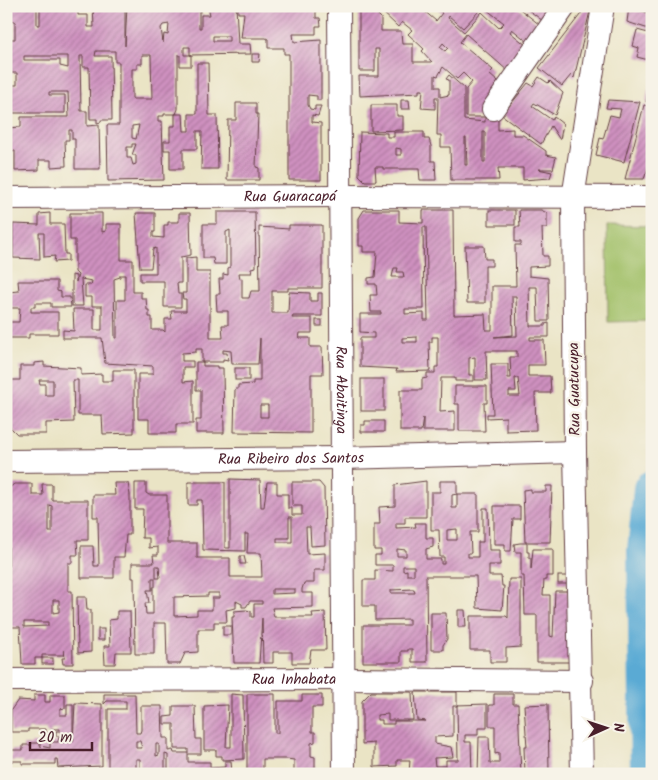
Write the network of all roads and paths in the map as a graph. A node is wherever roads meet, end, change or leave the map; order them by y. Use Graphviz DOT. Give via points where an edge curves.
graph roads {
  1 [pos="339,6"];
  2 [pos="566,7"];
  3 [pos="601,10"];
  4 [pos="494,109"];
  5 [pos="340,196"];
  6 [pos="6,198"];
  7 [pos="573,198"];
  8 [pos="652,198"];
  9 [pos="575,452"];
  10 [pos="342,458"];
  11 [pos="6,461"];
  12 [pos="344,679"];
  13 [pos="6,680"];
  14 [pos="582,681"];
  15 [pos="344,774"];
  16 [pos="582,774"];
  1 -- 5 [label="street, Rua Abaitinga"];
  2 -- 4 [label="street"];
  3 -- 7 [label="street, Rua Guatucupa"];
  5 -- 6 [label="street, Rua Guaracapá"];
  5 -- 7 [label="street, Rua Guaracapá"];
  5 -- 10 [label="street, Rua Abaitinga"];
  7 -- 8 [label="street, Rua Guaracapá"];
  7 -- 9 [label="street, Rua Guatucupa"];
  9 -- 10 [label="street, Rua Ribeiro dos Santos"];
  9 -- 14 [label="street, Rua Guatucupa"];
  10 -- 11 [label="street, Rua Ribeiro dos Santos"];
  10 -- 12 [label="street, Rua Abaitinga"];
  12 -- 13 [label="street, Rua Inhabata"];
  12 -- 14 [label="street, Rua Inhabata"];
  12 -- 15 [label="street, Rua Abaitinga"];
  14 -- 16 [label="street, Rua Guatucupa"];
}
